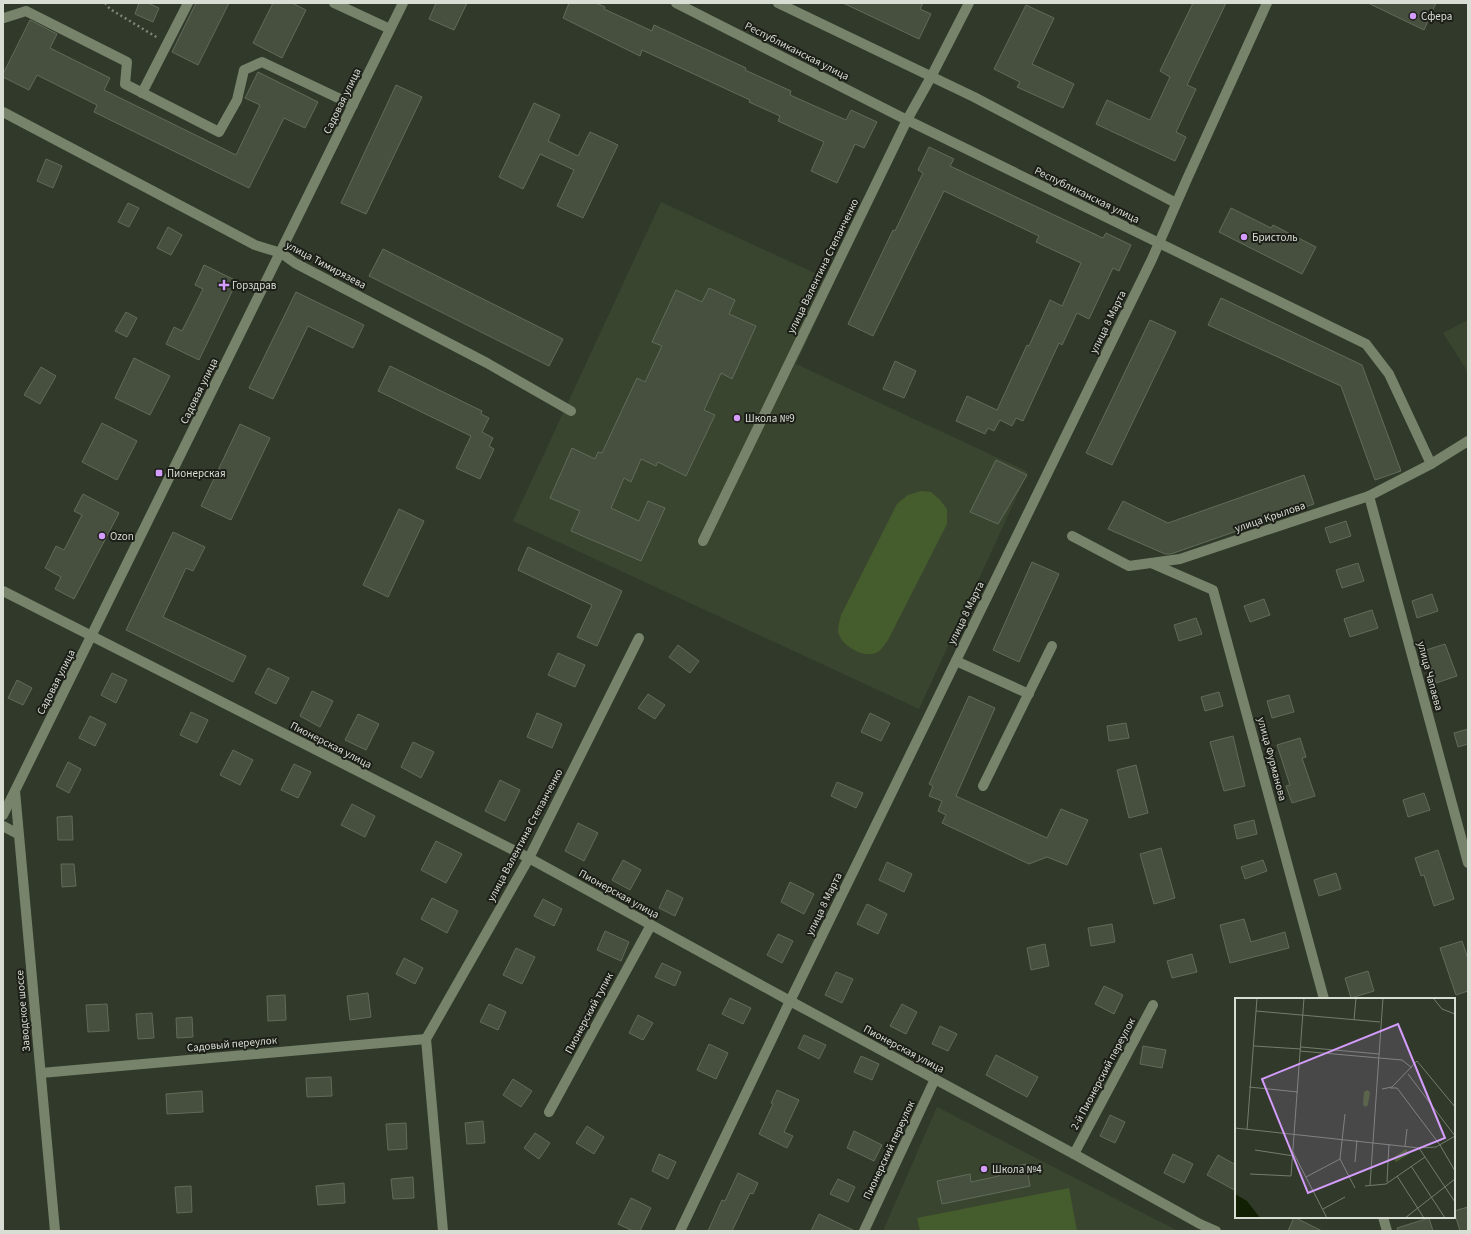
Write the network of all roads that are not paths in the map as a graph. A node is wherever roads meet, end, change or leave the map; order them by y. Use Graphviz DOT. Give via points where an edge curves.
graph roads {
  1 [pos="188,3"];
  2 [pos="334,3"];
  3 [pos="403,3"];
  4 [pos="676,3"];
  5 [pos="778,3"];
  6 [pos="969,3"];
  7 [pos="1267,3"];
  8 [pos="3,18"];
  9 [pos="390,29"];
  10 [pos="931,77"];
  11 [pos="142,93"];
  12 [pos="353,105"];
  13 [pos="3,112"];
  14 [pos="906,120"];
  15 [pos="1176,203"];
  16 [pos="1159,244"];
  17 [pos="281,253"];
  18 [pos="571,411"];
  19 [pos="1468,441"];
  20 [pos="1430,464"];
  21 [pos="1369,496"];
  22 [pos="1072,536"];
  23 [pos="703,541"];
  24 [pos="1151,563"];
  25 [pos="3,591"];
  26 [pos="92,637"];
  27 [pos="639,638"];
  28 [pos="1052,646"];
  29 [pos="956,661"];
  30 [pos="1029,694"];
  31 [pos="983,786"];
  32 [pos="15,789"];
  33 [pos="3,815"];
  34 [pos="3,826"];
  35 [pos="18,834"];
  36 [pos="529,858"];
  37 [pos="1468,863"];
  38 [pos="651,925"];
  39 [pos="1324,998"];
  40 [pos="790,1001"];
  41 [pos="1153,1005"];
  42 [pos="426,1039"];
  43 [pos="40,1073"];
  44 [pos="935,1079"];
  45 [pos="549,1112"];
  46 [pos="1074,1154"];
  47 [pos="1383,1218"];
  48 [pos="1199,1228"];
  49 [pos="55,1231"];
  50 [pos="443,1231"];
  51 [pos="680,1231"];
  52 [pos="864,1231"];
  53 [pos="1216,1231"];
  54 [pos="1387,1231"];
  1 -- 11 [label="street"];
  2 -- 9 [label="street"];
  3 -- 9 [label="street, Садовая улица"];
  4 -- 14 [label="street, Республиканская улица"];
  5 -- 10 [label="street"];
  6 -- 10 [label="street, улица Валентина Степанченко"];
  7 -- 15 [label="street, улица 8 Марта"];
  8 -- 11 [label="street" via="26,11 127,62 125,84"];
  9 -- 12 [label="street, Садовая улица"];
  10 -- 14 [label="street, улица Валентина Степанченко"];
  10 -- 15 [label="street"];
  11 -- 12 [label="street" via="219,132 237,100 244,70 262,62"];
  12 -- 17 [label="street, Садовая улица"];
  13 -- 17 [label="street, улица Тимирязева" via="255,245"];
  14 -- 16 [label="street, Республиканская улица"];
  14 -- 23 [label="street, улица Валентина Степанченко"];
  15 -- 16 [label="street, улица 8 Марта"];
  16 -- 20 [label="street, Республиканская улица" via="1366,344 1389,374"];
  16 -- 29 [label="street, улица 8 Марта"];
  17 -- 18 [label="street, улица Тимирязева" via="295,263"];
  17 -- 26 [label="street, Садовая улица"];
  19 -- 20 [label="street, улица Крылова"];
  20 -- 21 [label="street, улица Крылова"];
  21 -- 24 [label="street, улица Крылова" via="1180,559"];
  21 -- 37 [label="street, улица Чапаева"];
  22 -- 24 [label="street, улица Крылова" via="1129,566"];
  24 -- 39 [label="street, улица Фурманова" via="1214,590"];
  25 -- 26 [label="street, Пионерская улица"];
  26 -- 32 [label="street, Садовая улица"];
  26 -- 36 [label="street, Пионерская улица"];
  27 -- 36 [label="street, улица Валентина Степанченко"];
  28 -- 30 [label="street"];
  29 -- 30 [label="street"];
  29 -- 40 [label="street, улица 8 Марта"];
  30 -- 31 [label="street"];
  32 -- 33 [label="street"];
  32 -- 35 [label="street, Заводское шоссе"];
  34 -- 35 [label="street"];
  35 -- 43 [label="street, Заводское шоссе"];
  36 -- 38 [label="street, Пионерская улица"];
  36 -- 42 [label="street, улица Валентина Степанченко"];
  38 -- 40 [label="street, Пионерская улица"];
  38 -- 45 [label="street, Пионерский тупик"];
  40 -- 44 [label="street, Пионерская улица"];
  40 -- 51 [label="street, улица 8 Марта"];
  41 -- 46 [label="street, 2-й Пионерский переулок"];
  42 -- 43 [label="street, Садовый переулок"];
  42 -- 50 [label="street"];
  43 -- 49 [label="street, Заводское шоссе"];
  44 -- 46 [label="street, Пионерская улица"];
  44 -- 52 [label="street, Пионерский переулок"];
  46 -- 48 [label="street, Пионерская улица"];
  47 -- 54 [label="street"];
  48 -- 53 [label="street, Пионерская улица"];
}
